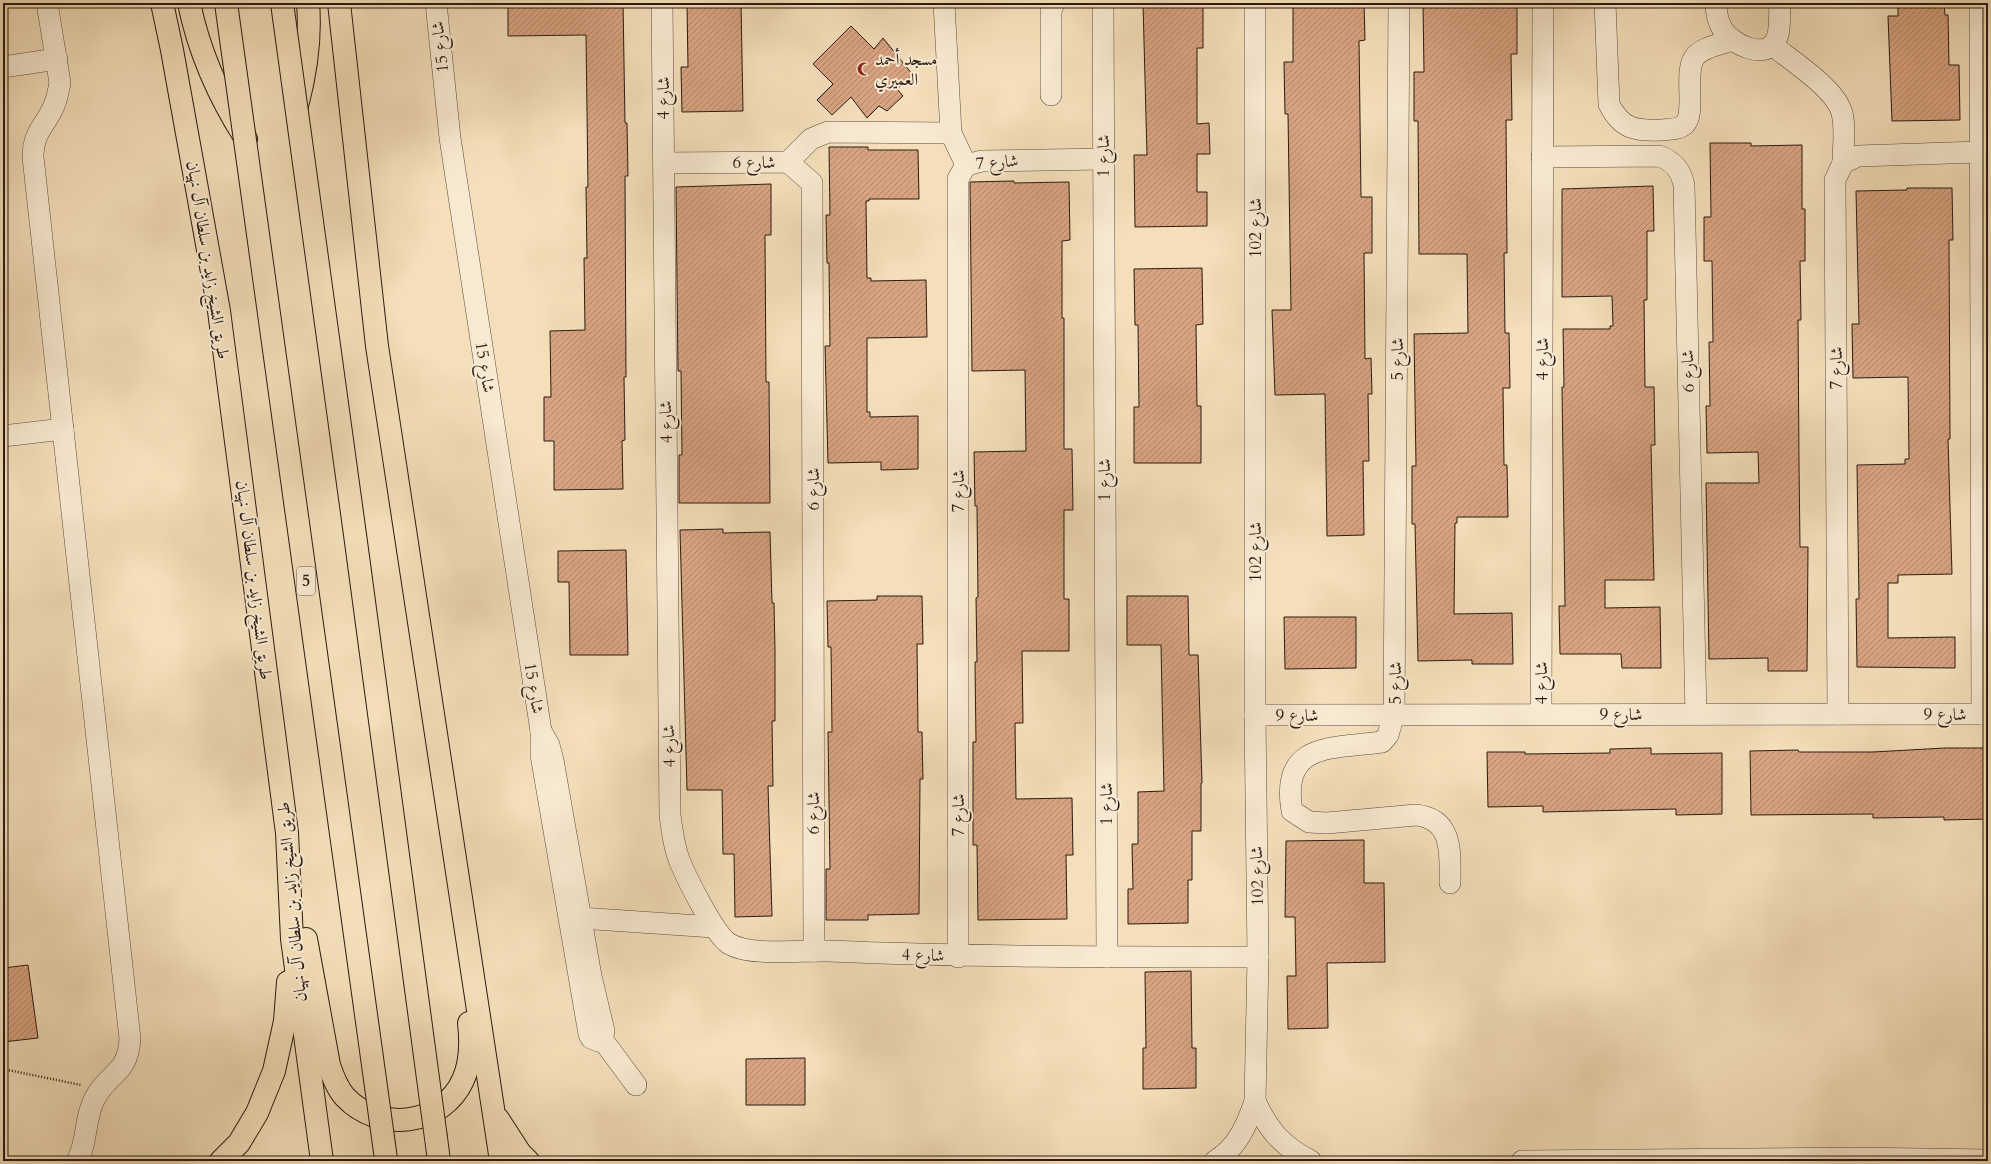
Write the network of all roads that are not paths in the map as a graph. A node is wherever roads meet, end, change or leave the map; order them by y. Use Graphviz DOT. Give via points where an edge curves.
graph roads {
  1 [pos="47,3"];
  2 [pos="162,3"];
  3 [pos="189,3"];
  4 [pos="226,3"];
  5 [pos="282,3"];
  6 [pos="308,3"];
  7 [pos="339,3"];
  8 [pos="436,3"];
  9 [pos="662,3"];
  10 [pos="944,3"];
  11 [pos="1054,3"];
  12 [pos="1103,3"];
  13 [pos="1255,3"];
  14 [pos="1399,3"];
  15 [pos="1543,3"];
  16 [pos="1604,3"];
  17 [pos="1716,3"];
  18 [pos="1780,3"];
  19 [pos="1980,3"];
  20 [pos="1733,40"];
  21 [pos="1772,45"];
  22 [pos="56,59"];
  23 [pos="3,67"];
  24 [pos="1050,95"];
  25 [pos="297,106"];
  26 [pos="1631,128"];
  27 [pos="950,133"];
  28 [pos="246,139"];
  29 [pos="1980,152"];
  30 [pos="1630,156"];
  31 [pos="1542,157"];
  32 [pos="1102,159"];
  33 [pos="788,162"];
  34 [pos="1843,162"];
  35 [pos="664,163"];
  36 [pos="966,165"];
  37 [pos="63,429"];
  38 [pos="3,436"];
  39 [pos="1394,714"];
  40 [pos="1541,714"];
  41 [pos="1696,714"];
  42 [pos="1838,714"];
  43 [pos="1985,714"];
  44 [pos="1255,715"];
  45 [pos="541,731"];
  46 [pos="1256,796"];
  47 [pos="1290,796"];
  48 [pos="446,799"];
  49 [pos="287,834"];
  50 [pos="1450,883"];
  51 [pos="580,918"];
  52 [pos="714,927"];
  53 [pos="292,939"];
  54 [pos="814,951"];
  55 [pos="958,957"];
  56 [pos="1107,957"];
  57 [pos="1258,957"];
  58 [pos="602,1039"];
  59 [pos="636,1086"];
  60 [pos="1255,1101"];
  61 [pos="495,1114"];
  62 [pos="1858,1160"];
  63 [pos="1988,1160"];
  64 [pos="77,1161"];
  65 [pos="221,1161"];
  66 [pos="322,1161"];
  67 [pos="386,1161"];
  68 [pos="439,1161"];
  69 [pos="501,1161"];
  70 [pos="528,1161"];
  71 [pos="1215,1161"];
  72 [pos="1311,1161"];
  73 [pos="1522,1161"];
  1 -- 22 [label="street"];
  2 -- 49 [label="main road, طريق الشيخ زايد بن سلطان آل نهيان" via="219,311"];
  3 -- 28 [label="main road, bridge" via="199,43 210,71"];
  4 -- 28 [label="main road, 5, bridge"];
  5 -- 25 [label="main road, bridge"];
  6 -- 25 [label="main road" via="306,70"];
  7 -- 48 [label="main road" via="377,346"];
  8 -- 45 [label="street, شارع 15" via="450,138"];
  9 -- 35 [label="street, شارع 4"];
  10 -- 27 [label="street"];
  11 -- 24 [label="street" via="1050,11"];
  12 -- 32 [label="street, شارع 1"];
  13 -- 44 [label="street, شارع 102"];
  14 -- 39 [label="street, شارع 5"];
  15 -- 31 [label="street, شارع 4"];
  16 -- 26 [label="street" via="1609,104 1621,122"];
  17 -- 20 [label="street" via="1723,31"];
  18 -- 21 [label="street" via="1778,33"];
  19 -- 29 [label="street"];
  20 -- 21 [label="street" via="1740,45 1757,49"];
  20 -- 26 [label="street" via="1703,51 1694,58 1690,70 1689,116 1685,124 1672,129"];
  21 -- 34 [label="street" via="1825,88 1838,104 1844,124"];
  22 -- 23 [label="street"];
  22 -- 37 [label="street" via="60,83 58,96 54,108 37,133 33,157"];
  25 -- 68 [label="main road, bridge"];
  26 -- 30 [label="street"];
  27 -- 33 [label="street" via="828,132 811,139"];
  27 -- 36 [label="street"];
  28 -- 67 [label="main road, 5, bridge"];
  29 -- 34 [label="street" via="1858,156"];
  29 -- 43 [label="street"];
  30 -- 31 [label="street, شارع 6"];
  30 -- 41 [label="street, شارع 6" via="1650,155 1666,159 1678,170 1684,185"];
  31 -- 40 [label="street, شارع 4"];
  32 -- 36 [label="street, شارع 7" via="982,161"];
  32 -- 56 [label="street, شارع 1"];
  33 -- 35 [label="street, شارع 6"];
  33 -- 54 [label="street, شارع 6" via="812,183"];
  34 -- 42 [label="street, شارع 7" via="1835,180"];
  35 -- 52 [label="street, شارع 4" via="670,816 680,862"];
  36 -- 55 [label="street, شارع 7" via="958,179"];
  37 -- 38 [label="street"];
  37 -- 64 [label="street" via="130,1039 127,1059 122,1068 101,1089 90,1109"];
  39 -- 40 [label="street, شارع 9"];
  39 -- 44 [label="street, شارع 9"];
  39 -- 47 [label="street, شارع 5" via="1388,735 1382,742 1324,749 1311,753 1298,763 1292,778"];
  40 -- 41 [label="street, شارع 9"];
  41 -- 42 [label="street, شارع 9"];
  42 -- 43 [label="street, شارع 9"];
  44 -- 46 [label="street, شارع 102"];
  45 -- 51 [label="street, شارع 15" via="553,760"];
  45 -- 58 [label="street, شارع 15" via="541,755 589,1034 594,1040"];
  46 -- 47 [label="street"];
  46 -- 57 [label="street, شارع 102"];
  47 -- 50 [label="street" via="1292,811 1309,822 1428,816 1438,822 1447,836"];
  48 -- 49 [label="main road" via="470,1052 464,1079 452,1097 440,1108 417,1119 393,1121 373,1117 349,1101 335,1083 329,1065"];
  48 -- 61 [label="main road"];
  49 -- 53 [label="main road, طريق الشيخ زايد بن سلطان آل نهيان"];
  51 -- 52 [label="street"];
  51 -- 58 [label="street, شارع 15" via="594,994 604,1031"];
  52 -- 54 [label="street, شارع 4" via="728,943 747,950"];
  53 -- 65 [label="main road" via="285,1021 274,1071 257,1113 239,1143"];
  53 -- 66 [label="main road, طريق الشيخ زايد بن سلطان آل نهيان"];
  54 -- 55 [label="street, شارع 4"];
  55 -- 56 [label="street, شارع 4"];
  56 -- 57 [label="street, شارع 4"];
  57 -- 60 [label="street, شارع 102"];
  58 -- 59 [label="street"];
  60 -- 71 [label="street, شارع 102" via="1248,1122 1237,1141"];
  60 -- 72 [label="street, شارع 102" via="1264,1121 1277,1138 1293,1152"];
  61 -- 69 [label="main road"];
  61 -- 70 [label="main road"];
  62 -- 63 [label="street"];
  62 -- 73 [label="street"];
}
